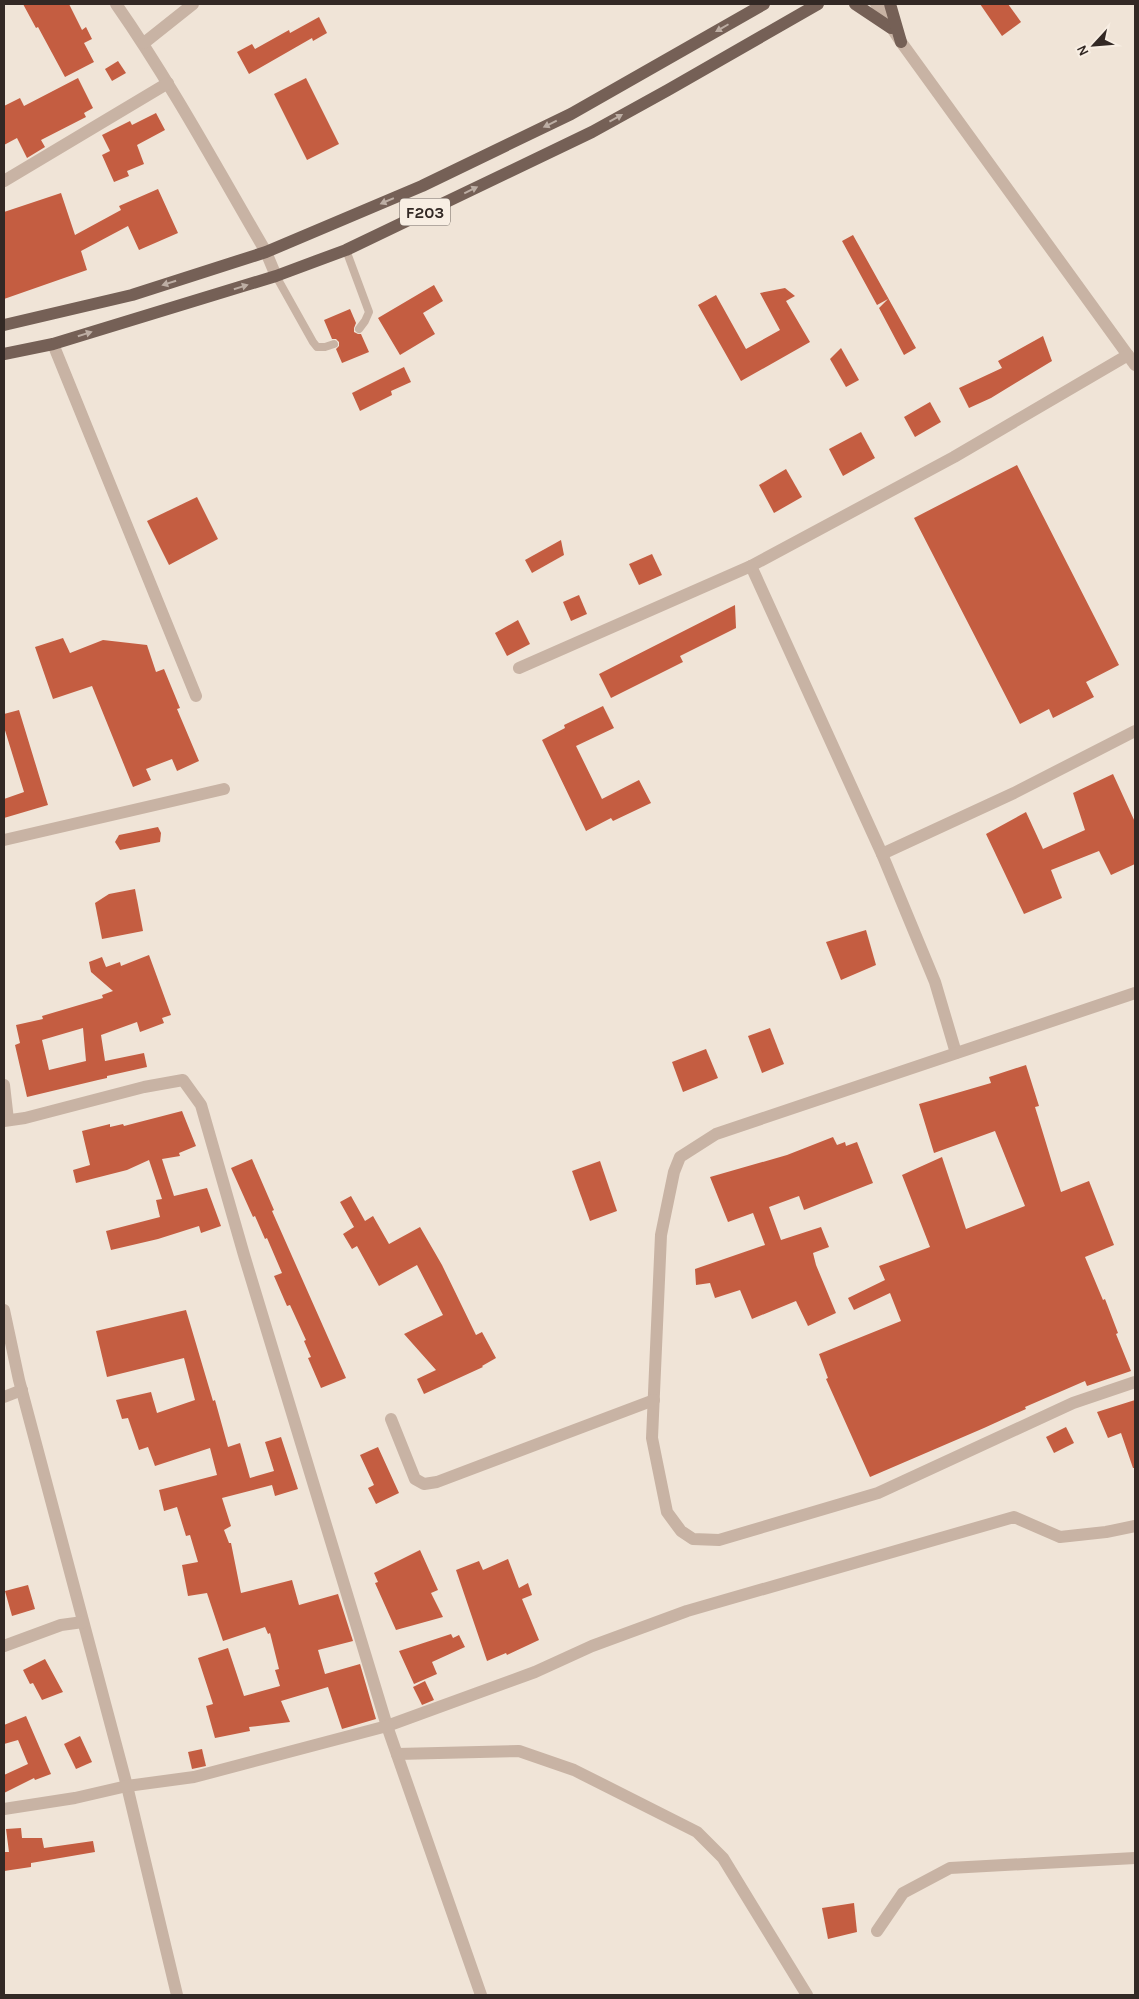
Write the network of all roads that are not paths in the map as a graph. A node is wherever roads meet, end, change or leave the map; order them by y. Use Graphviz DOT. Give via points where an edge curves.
graph roads {
  1 [pos="116,4"];
  2 [pos="193,4"];
  3 [pos="764,4"];
  4 [pos="818,4"];
  5 [pos="855,4"];
  6 [pos="876,4"];
  7 [pos="890,4"];
  8 [pos="891,28"];
  9 [pos="902,42"];
  10 [pos="144,43"];
  11 [pos="168,83"];
  12 [pos="4,181"];
  13 [pos="346,250"];
  14 [pos="266,252"];
  15 [pos="276,276"];
  16 [pos="4,325"];
  17 [pos="359,329"];
  18 [pos="53,344"];
  19 [pos="334,344"];
  20 [pos="4,354"];
  21 [pos="1132,360"];
  22 [pos="751,566"];
  23 [pos="519,668"];
  24 [pos="196,696"];
  25 [pos="1135,731"];
  26 [pos="224,789"];
  27 [pos="4,840"];
  28 [pos="882,854"];
  29 [pos="1135,993"];
  30 [pos="956,1053"];
  31 [pos="4,1085"];
  32 [pos="6,1120"];
  33 [pos="4,1310"];
  34 [pos="1135,1382"];
  35 [pos="22,1390"];
  36 [pos="4,1397"];
  37 [pos="654,1400"];
  38 [pos="391,1419"];
  39 [pos="1135,1526"];
  40 [pos="83,1622"];
  41 [pos="4,1646"];
  42 [pos="387,1726"];
  43 [pos="397,1754"];
  44 [pos="127,1786"];
  45 [pos="4,1809"];
  46 [pos="1135,1858"];
  47 [pos="878,1931"];
  48 [pos="177,1995"];
  49 [pos="481,1995"];
  50 [pos="807,1995"];
  1 -- 10 [label="street"];
  2 -- 10 [label="street"];
  3 -- 14 [label="main road, F203, one-way" via="571,114 422,186"];
  13 -- 4 [label="main road, F203, one-way" via="592,132"];
  5 -- 8 [label="main road"];
  6 -- 8 [label="street"];
  7 -- 9 [label="main road"];
  8 -- 9 [label="street"];
  9 -- 21 [label="street"];
  10 -- 11 [label="street"];
  11 -- 12 [label="street"];
  11 -- 14 [label="street"];
  13 -- 15 [label="main road, F203"];
  13 -- 17 [label="lane" via="369,312"];
  14 -- 15 [label="street"];
  14 -- 16 [label="main road, F203, one-way" via="132,295"];
  18 -- 15 [label="main road, F203, one-way"];
  15 -- 19 [label="lane" via="317,347"];
  18 -- 20 [label="main road, F203"];
  18 -- 24 [label="street"];
  21 -- 22 [label="street"];
  22 -- 23 [label="street"];
  22 -- 28 [label="street"];
  25 -- 28 [label="street" via="1014,793"];
  26 -- 27 [label="street"];
  28 -- 30 [label="street" via="935,982"];
  29 -- 30 [label="street"];
  30 -- 37 [label="street" via="716,1134 680,1157 661,1235"];
  31 -- 32 [label="street"];
  32 -- 42 [label="street" via="183,1080 202,1105 244,1255"];
  33 -- 35 [label="street"];
  34 -- 37 [label="street" via="1073,1403 878,1493 719,1540 704,1541 693,1539 681,1531 667,1512 652,1438"];
  35 -- 36 [label="street"];
  35 -- 40 [label="street"];
  37 -- 38 [label="street" via="437,1482 424,1484 415,1479"];
  39 -- 42 [label="street" via="1060,1537 1014,1517 687,1611 592,1646 535,1672"];
  40 -- 41 [label="street" via="61,1625"];
  40 -- 44 [label="street"];
  42 -- 43 [label="street"];
  42 -- 44 [label="street" via="207,1774"];
  43 -- 49 [label="street"];
  43 -- 50 [label="street" via="519,1752 574,1770 697,1832 723,1858"];
  44 -- 45 [label="street"];
  44 -- 48 [label="street"];
  46 -- 47 [label="street" via="950,1868 903,1893"];
}
